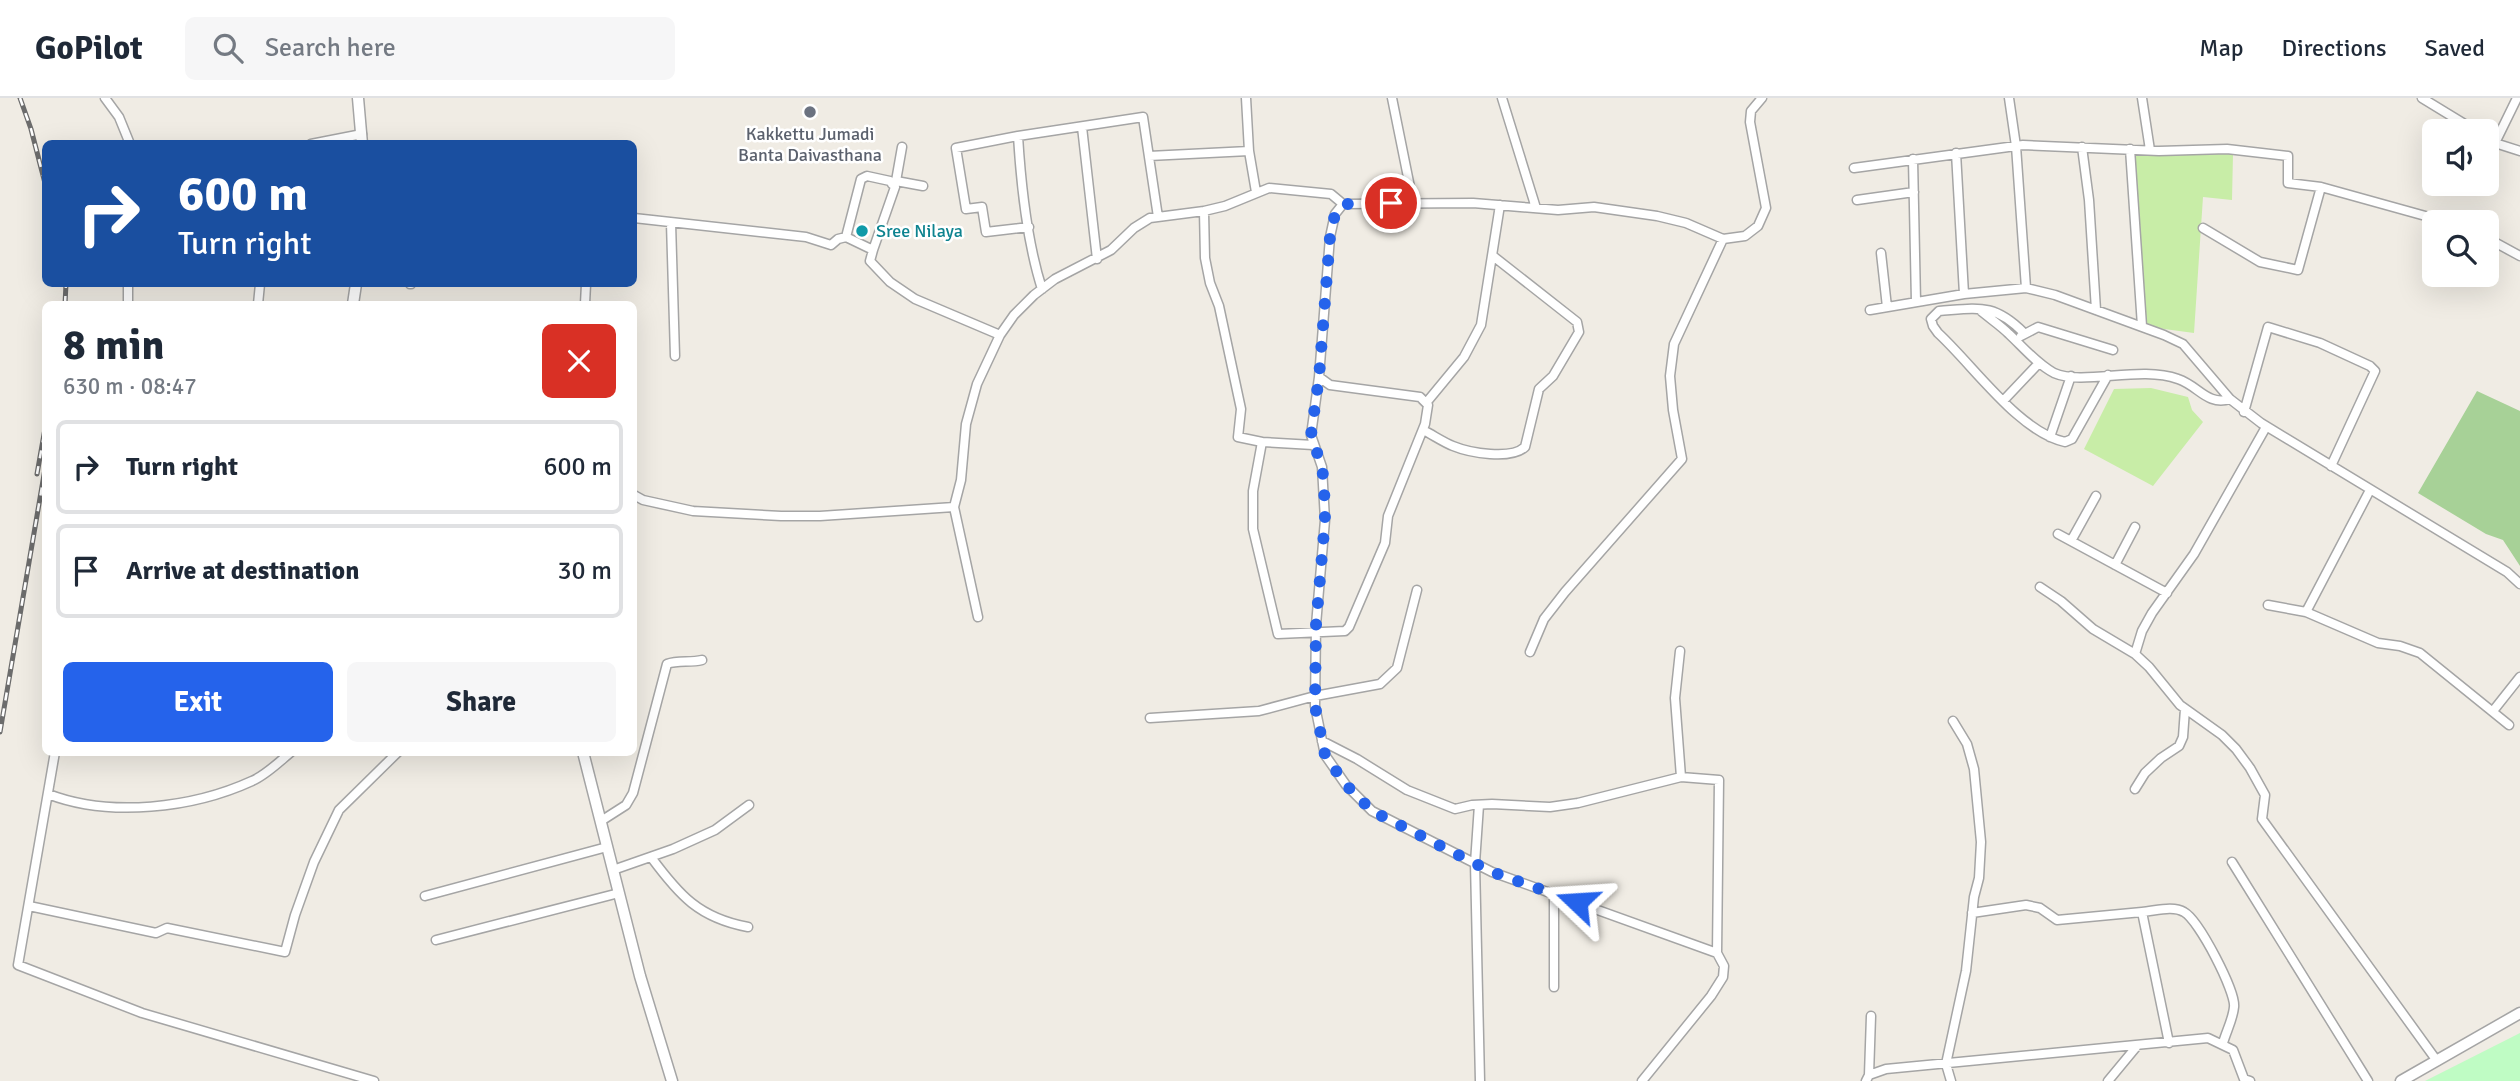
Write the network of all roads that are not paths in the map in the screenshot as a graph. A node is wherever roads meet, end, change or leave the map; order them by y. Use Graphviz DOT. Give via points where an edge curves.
graph roads {
  1 [pos="105,98"];
  2 [pos="358,98"];
  3 [pos="1246,98"];
  4 [pos="1392,98"];
  5 [pos="1502,98"];
  6 [pos="1762,98"];
  7 [pos="2009,98"];
  8 [pos="2142,98"];
  9 [pos="2422,98"];
  10 [pos="2517,98"];
  11 [pos="2456,119"];
  12 [pos="1082,127"];
  13 [pos="1018,135"];
  14 [pos="2499,135"];
  15 [pos="362,139"];
  16 [pos="128,140"];
  17 [pos="2499,144"];
  18 [pos="2016,146"];
  19 [pos="902,147"];
  20 [pos="2082,147"];
  21 [pos="2130,149"];
  22 [pos="1249,150"];
  23 [pos="2150,150"];
  24 [pos="2520,151"];
  25 [pos="1956,153"];
  26 [pos="1149,156"];
  27 [pos="1913,159"];
  28 [pos="1854,168"];
  29 [pos="894,182"];
  30 [pos="923,186"];
  31 [pos="2321,187"];
  32 [pos="1255,192"];
  33 [pos="1914,192"];
  34 [pos="1857,200"];
  35 [pos="1413,202"];
  36 [pos="1343,204"];
  37 [pos="1500,205"];
  38 [pos="1536,208"];
  39 [pos="1204,211"];
  40 [pos="2422,215"];
  41 [pos="637,218"];
  42 [pos="1158,218"];
  43 [pos="671,223"];
  44 [pos="1029,227"];
  45 [pos="2203,228"];
  46 [pos="846,237"];
  47 [pos="1723,239"];
  48 [pos="2499,245"];
  49 [pos="873,250"];
  50 [pos="1881,253"];
  51 [pos="2520,256"];
  52 [pos="1493,257"];
  53 [pos="1097,259"];
  54 [pos="2026,288"];
  55 [pos="1042,289"];
  56 [pos="1964,294"];
  57 [pos="1916,302"];
  58 [pos="1886,307"];
  59 [pos="1870,310"];
  60 [pos="1980,310"];
  61 [pos="2096,310"];
  62 [pos="2142,326"];
  63 [pos="2024,333"];
  64 [pos="1000,335"];
  65 [pos="2016,340"];
  66 [pos="2113,349"];
  67 [pos="675,356"];
  68 [pos="2039,363"];
  69 [pos="2108,375"];
  70 [pos="2071,376"];
  71 [pos="1319,377"];
  72 [pos="2220,387"];
  73 [pos="2200,390"];
  74 [pos="2230,399"];
  75 [pos="2003,401"];
  76 [pos="1426,403"];
  77 [pos="2244,412"];
  78 [pos="2266,426"];
  79 [pos="1423,430"];
  80 [pos="2050,437"];
  81 [pos="1262,442"];
  82 [pos="1312,445"];
  83 [pos="2331,466"];
  84 [pos="2370,490"];
  85 [pos="2096,496"];
  86 [pos="637,497"];
  87 [pos="954,507"];
  88 [pos="2135,527"];
  89 [pos="2058,534"];
  90 [pos="2071,541"];
  91 [pos="2115,565"];
  92 [pos="2520,584"];
  93 [pos="2040,587"];
  94 [pos="1417,590"];
  95 [pos="2167,593"];
  96 [pos="2268,605"];
  97 [pos="2306,612"];
  98 [pos="978,617"];
  99 [pos="1315,634"];
  100 [pos="1680,651"];
  101 [pos="1530,652"];
  102 [pos="2135,654"];
  103 [pos="702,660"];
  104 [pos="2520,677"];
  105 [pos="1315,696"];
  106 [pos="2185,709"];
  107 [pos="2493,711"];
  108 [pos="1150,718"];
  109 [pos="1953,721"];
  110 [pos="2510,725"];
  111 [pos="1322,741"];
  112 [pos="54,756"];
  113 [pos="286,756"];
  114 [pos="394,756"];
  115 [pos="584,756"];
  116 [pos="1681,777"];
  117 [pos="2135,789"];
  118 [pos="48,794"];
  119 [pos="749,805"];
  120 [pos="1479,805"];
  121 [pos="601,821"];
  122 [pos="607,846"];
  123 [pos="652,857"];
  124 [pos="2232,862"];
  125 [pos="1475,863"];
  126 [pos="613,870"];
  127 [pos="619,893"];
  128 [pos="1554,894"];
  129 [pos="425,896"];
  130 [pos="29,906"];
  131 [pos="2142,912"];
  132 [pos="1972,913"];
  133 [pos="748,927"];
  134 [pos="436,940"];
  135 [pos="1717,953"];
  136 [pos="1554,987"];
  137 [pos="1871,1016"];
  138 [pos="2518,1018"];
  139 [pos="2169,1042"];
  140 [pos="2223,1043"];
  141 [pos="2137,1046"];
  142 [pos="2437,1061"];
  143 [pos="1946,1064"];
  144 [pos="1867,1078"];
  145 [pos="374,1081"];
  146 [pos="672,1081"];
  147 [pos="1480,1081"];
  148 [pos="1642,1081"];
  149 [pos="1951,1081"];
  150 [pos="2108,1081"];
  151 [pos="2250,1081"];
  152 [pos="2368,1081"];
  153 [pos="2401,1081"];
  1 -- 16 [label="street"];
  2 -- 15 [label="street"];
  3 -- 22 [label="street"];
  4 -- 35 [label="street"];
  5 -- 38 [label="street"];
  6 -- 47 [label="street" via="1751,111 1751,122 1766,208 1752,231"];
  7 -- 18 [label="street"];
  8 -- 23 [label="street"];
  9 -- 11 [label="street"];
  10 -- 14 [label="street"];
  12 -- 13 [label="street"];
  12 -- 26 [label="street" via="1143,117"];
  12 -- 53 [label="street"];
  13 -- 44 [label="street"];
  13 -- 44 [label="street" via="956,148 959,177 965,209 982,207 986,232"];
  17 -- 24 [label="street"];
  18 -- 20 [label="street"];
  18 -- 25 [label="street"];
  18 -- 54 [label="street"];
  19 -- 29 [label="street"];
  20 -- 21 [label="street"];
  20 -- 61 [label="street"];
  21 -- 23 [label="street"];
  21 -- 62 [label="street"];
  22 -- 26 [label="street"];
  22 -- 32 [label="street"];
  23 -- 31 [label="street" via="2227,149 2288,156 2288,183"];
  25 -- 27 [label="street"];
  25 -- 56 [label="street"];
  26 -- 42 [label="street"];
  27 -- 28 [label="street"];
  27 -- 33 [label="street"];
  29 -- 30 [label="street"];
  29 -- 46 [label="street" via="867,176 861,179"];
  29 -- 49 [label="street"];
  31 -- 40 [label="street"];
  31 -- 45 [label="street" via="2298,270 2260,262"];
  32 -- 36 [label="street" via="1283,188 1331,194"];
  32 -- 39 [label="street"];
  33 -- 34 [label="street"];
  33 -- 57 [label="street"];
  35 -- 36 [label="street"];
  35 -- 37 [label="street"];
  36 -- 71 [label="street" via="1335,214 1330,237"];
  37 -- 38 [label="street"];
  37 -- 52 [label="street"];
  38 -- 47 [label="street" via="1594,207 1657,216"];
  39 -- 42 [label="street"];
  39 -- 81 [label="street" via="1208,270 1241,409 1238,437"];
  41 -- 43 [label="street"];
  42 -- 53 [label="street" via="1134,228"];
  43 -- 46 [label="street" via="806,237 831,245"];
  43 -- 67 [label="street"];
  44 -- 55 [label="street"];
  46 -- 49 [label="street"];
  47 -- 101 [label="street" via="1674,344 1670,376 1682,459 1565,592 1544,619"];
  48 -- 51 [label="street"];
  49 -- 64 [label="street" via="870,261 915,299"];
  50 -- 58 [label="street"];
  52 -- 76 [label="street" via="1481,325 1465,357"];
  52 -- 79 [label="street" via="1577,322 1579,332 1553,376 1539,389 1520,452 1500,455 1455,447"];
  53 -- 55 [label="street"];
  54 -- 56 [label="street"];
  54 -- 61 [label="street"];
  55 -- 64 [label="street"];
  56 -- 57 [label="street"];
  57 -- 58 [label="street"];
  58 -- 59 [label="street"];
  60 -- 63 [label="street" via="2001,313"];
  60 -- 65 [label="street"];
  60 -- 75 [label="street" via="1939,311 1931,319"];
  61 -- 62 [label="street"];
  62 -- 72 [label="street" via="2183,344"];
  63 -- 65 [label="street"];
  63 -- 66 [label="street" via="2038,327"];
  64 -- 87 [label="street" via="977,384 966,424"];
  65 -- 68 [label="street"];
  68 -- 70 [label="street"];
  68 -- 75 [label="street"];
  69 -- 70 [label="street"];
  69 -- 73 [label="street" via="2157,373"];
  69 -- 80 [label="street" via="2072,439 2065,442"];
  70 -- 80 [label="street"];
  71 -- 76 [label="street" via="1330,384 1420,397"];
  71 -- 82 [label="street"];
  72 -- 73 [label="street"];
  72 -- 74 [label="street"];
  73 -- 74 [label="street" via="2219,402"];
  74 -- 77 [label="street"];
  75 -- 80 [label="street"];
  76 -- 79 [label="street"];
  77 -- 78 [label="street"];
  77 -- 83 [label="street" via="2268,327 2370,366 2375,371"];
  78 -- 83 [label="street"];
  78 -- 95 [label="street"];
  79 -- 99 [label="street" via="1388,516 1385,543 1349,626 1345,631"];
  81 -- 82 [label="street"];
  81 -- 99 [label="street" via="1253,491 1253,528 1271,612 1278,634"];
  82 -- 99 [label="street" via="1322,467 1325,508"];
  83 -- 84 [label="street"];
  84 -- 92 [label="street"];
  84 -- 97 [label="street"];
  85 -- 90 [label="street"];
  86 -- 87 [label="street" via="693,511 780,516"];
  87 -- 98 [label="street"];
  88 -- 91 [label="street"];
  89 -- 90 [label="street"];
  90 -- 91 [label="street"];
  91 -- 95 [label="street"];
  93 -- 102 [label="street" via="2093,629"];
  94 -- 105 [label="street" via="1397,667 1380,684"];
  95 -- 102 [label="street" via="2142,631"];
  96 -- 97 [label="street"];
  97 -- 107 [label="street" via="2378,643 2420,653"];
  99 -- 105 [label="street"];
  100 -- 116 [label="street" via="1675,698"];
  102 -- 106 [label="street"];
  103 -- 121 [label="street" via="667,664 633,793 626,805"];
  104 -- 107 [label="street"];
  105 -- 108 [label="street" via="1259,710"];
  105 -- 111 [label="street"];
  106 -- 117 [label="street" via="2179,746 2161,758"];
  106 -- 142 [label="street" via="2222,734 2250,768 2265,795 2262,819"];
  107 -- 110 [label="street"];
  109 -- 132 [label="street" via="1967,744 1974,769 1981,822 1979,878"];
  111 -- 120 [label="street" via="1407,790 1455,809"];
  111 -- 125 [label="street" via="1325,755 1346,785 1372,811"];
  112 -- 118 [label="street"];
  113 -- 118 [label="street" via="254,780 164,807 106,806"];
  114 -- 130 [label="street" via="339,810 314,862 285,952 167,928 156,933"];
  115 -- 121 [label="street"];
  116 -- 120 [label="street" via="1550,807"];
  116 -- 135 [label="street" via="1719,779"];
  118 -- 130 [label="street"];
  119 -- 123 [label="street" via="715,830"];
  120 -- 125 [label="street"];
  121 -- 122 [label="street"];
  122 -- 126 [label="street"];
  122 -- 129 [label="street"];
  123 -- 126 [label="street"];
  123 -- 133 [label="street" via="698,910 724,923"];
  124 -- 152 [label="street"];
  125 -- 128 [label="street"];
  125 -- 147 [label="street"];
  126 -- 127 [label="street"];
  127 -- 134 [label="street"];
  127 -- 146 [label="street"];
  128 -- 135 [label="street"];
  128 -- 136 [label="street"];
  130 -- 145 [label="street" via="18,965 142,1013"];
  131 -- 132 [label="street" via="2057,920 2026,905"];
  131 -- 139 [label="street"];
  131 -- 140 [label="street" via="2183,911 2198,926 2235,1005"];
  132 -- 143 [label="street" via="1966,971"];
  135 -- 148 [label="street" via="1724,966 1723,977"];
  137 -- 144 [label="street"];
  138 -- 142 [label="street"];
  139 -- 140 [label="street" via="2208,1038"];
  139 -- 141 [label="street"];
  140 -- 151 [label="street" via="2233,1050 2244,1079"];
  141 -- 143 [label="street"];
  141 -- 150 [label="street"];
  142 -- 153 [label="street"];
  143 -- 144 [label="street" via="1886,1069"];
  143 -- 149 [label="street"];
}
